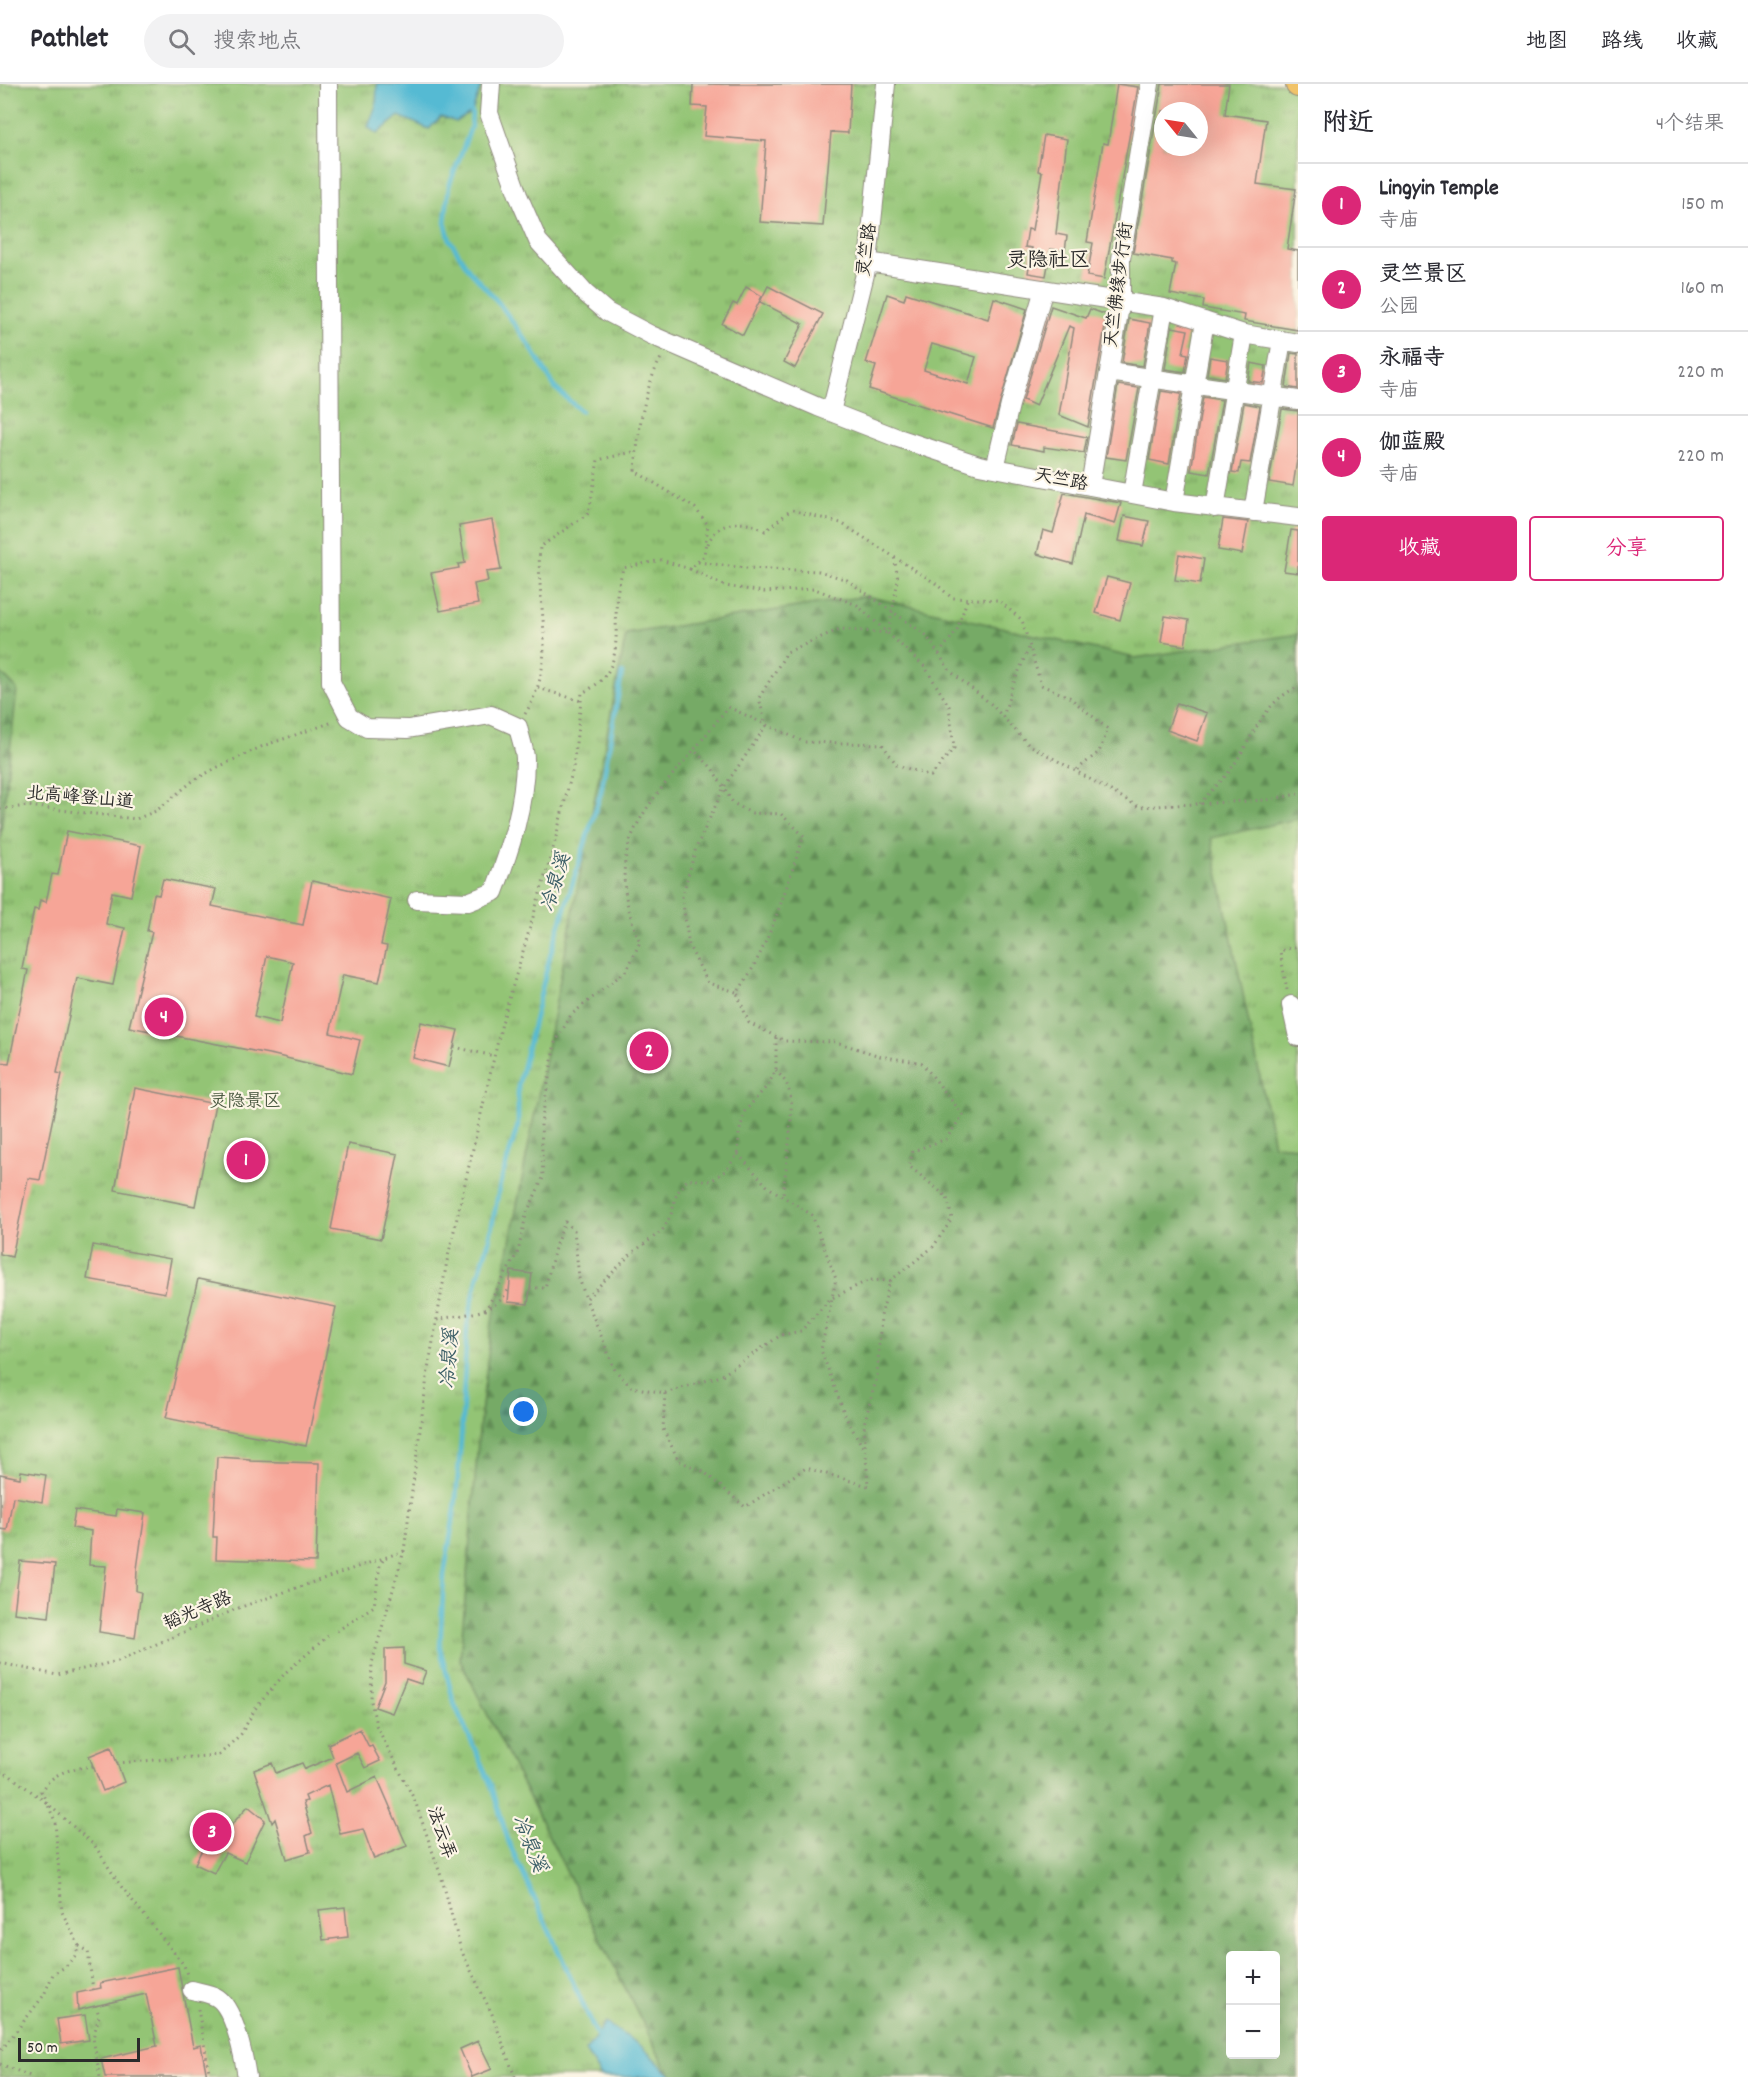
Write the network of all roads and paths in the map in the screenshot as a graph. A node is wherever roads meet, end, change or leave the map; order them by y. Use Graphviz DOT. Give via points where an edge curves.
graph roads {
  1 [pos="327,84"];
  2 [pos="490,84"];
  3 [pos="886,84"];
  4 [pos="1150,84"];
  5 [pos="868,262"];
  6 [pos="1044,289"];
  7 [pos="1121,300"];
  8 [pos="1164,308"];
  9 [pos="1205,321"];
  10 [pos="1244,334"];
  11 [pos="1290,341"];
  12 [pos="669,344"];
  13 [pos="1109,372"];
  14 [pos="1152,378"];
  15 [pos="1194,384"];
  16 [pos="1234,392"];
  17 [pos="1273,396"];
  18 [pos="1298,400"];
  19 [pos="831,412"];
  20 [pos="637,450"];
  21 [pos="995,468"];
  22 [pos="1090,486"];
  23 [pos="1132,494"];
  24 [pos="1174,502"];
  25 [pos="1215,508"];
  26 [pos="1254,512"];
  27 [pos="1298,517"];
  28 [pos="705,550"];
  29 [pos="894,556"];
  30 [pos="698,562"];
  31 [pos="690,568"];
  32 [pos="967,600"];
  33 [pos="894,610"];
  34 [pos="888,633"];
  35 [pos="1030,647"];
  36 [pos="939,654"];
  37 [pos="1298,687"];
  38 [pos="538,688"];
  39 [pos="581,701"];
  40 [pos="349,717"];
  41 [pos="1003,717"];
  42 [pos="765,726"];
  43 [pos="518,727"];
  44 [pos="694,750"];
  45 [pos="1074,772"];
  46 [pos="724,787"];
  47 [pos="1298,794"];
  48 [pos="1200,804"];
  49 [pos="0,809"];
  50 [pos="417,900"];
  51 [pos="1298,946"];
  52 [pos="737,993"];
  53 [pos="1291,1005"];
  54 [pos="776,1037"];
  55 [pos="1298,1037"];
  56 [pos="454,1047"];
  57 [pos="494,1056"];
  58 [pos="776,1070"];
  59 [pos="738,1154"];
  60 [pos="783,1197"];
  61 [pos="890,1281"];
  62 [pos="509,1288"];
  63 [pos="530,1288"];
  64 [pos="586,1299"];
  65 [pos="830,1299"];
  66 [pos="485,1311"];
  67 [pos="437,1320"];
  68 [pos="665,1393"];
  69 [pos="865,1451"];
  70 [pos="404,1551"];
  71 [pos="385,1557"];
  72 [pos="337,1631"];
  73 [pos="328,1636"];
  74 [pos="0,1663"];
  75 [pos="117,1763"];
  76 [pos="93,1766"];
  77 [pos="0,1772"];
  78 [pos="47,1803"];
  79 [pos="79,1946"];
  80 [pos="93,1990"];
  81 [pos="192,1990"];
  82 [pos="96,2005"];
  83 [pos="0,2052"];
  84 [pos="0,2064"];
  85 [pos="33,2077"];
  86 [pos="100,2077"];
  87 [pos="210,2077"];
  88 [pos="247,2077"];
  89 [pos="515,2077"];
  1 -- 40 [label="street" via="328,633 331,682"];
  2 -- 12 [label="street, 天竺路" via="489,113 538,241 607,312"];
  3 -- 5 [label="street, 灵竺路"];
  4 -- 7 [label="street, 天竺佛缘步行街" via="1121,259"];
  5 -- 6 [label="street"];
  5 -- 19 [label="street, 灵竺路"];
  6 -- 7 [label="street"];
  6 -- 21 [label="street"];
  7 -- 8 [label="street"];
  7 -- 13 [label="street, 天竺佛缘步行街"];
  8 -- 9 [label="street"];
  8 -- 14 [label="street"];
  9 -- 10 [label="street"];
  9 -- 15 [label="street"];
  10 -- 11 [label="street"];
  10 -- 16 [label="street"];
  11 -- 17 [label="street"];
  12 -- 19 [label="street, 天竺路"];
  12 -- 20 [label="path" via="653,373"];
  13 -- 14 [label="street"];
  13 -- 22 [label="street, 天竺佛缘步行街"];
  14 -- 15 [label="street"];
  14 -- 23 [label="street"];
  15 -- 16 [label="street"];
  15 -- 24 [label="street"];
  16 -- 17 [label="street"];
  16 -- 25 [label="street"];
  17 -- 18 [label="street"];
  17 -- 26 [label="street"];
  19 -- 21 [label="street, 天竺路" via="905,441"];
  20 -- 28 [label="path" via="635,471 695,508 708,525"];
  20 -- 38 [label="path" via="598,460 589,513 540,547 538,564 545,626"];
  21 -- 22 [label="street, 天竺路"];
  22 -- 23 [label="street, 天竺路"];
  23 -- 24 [label="street, 天竺路"];
  24 -- 25 [label="street, 天竺路"];
  25 -- 26 [label="street, 天竺路"];
  26 -- 27 [label="street, 天竺路"];
  28 -- 29 [label="path" via="711,534 733,522 753,523 765,531 791,510 841,523"];
  28 -- 30 [label="path" via="705,556"];
  29 -- 32 [label="path" via="952,598"];
  29 -- 33 [label="path" via="898,580"];
  30 -- 31 [label="path"];
  30 -- 33 [label="path" via="819,571 847,580"];
  31 -- 34 [label="path" via="725,586 764,592 815,589 857,605"];
  31 -- 39 [label="path" via="661,560 622,568 615,656 609,671 582,693"];
  32 -- 35 [label="path" via="998,600 1022,620"];
  32 -- 36 [label="path" via="957,630"];
  33 -- 34 [label="path"];
  33 -- 36 [label="path" via="926,635"];
  34 -- 42 [label="path" via="840,629 787,652 759,698"];
  34 -- 42 [label="path" via="925,667 949,706 954,748 931,776 897,765 882,744 804,742"];
  35 -- 41 [label="path"];
  35 -- 45 [label="path" via="1041,685 1069,697 1108,729 1099,752"];
  36 -- 41 [label="path" via="950,670"];
  37 -- 48 [label="path" via="1284,693 1261,717 1228,773"];
  38 -- 39 [label="path"];
  38 -- 43 [label="path"];
  39 -- 57 [label="path, 法云弄" via="573,768"];
  40 -- 43 [label="street" via="367,728 408,729 491,716"];
  40 -- 49 [label="path, 北高峰登山道" via="263,746 218,767 194,780 156,811 136,819 28,806"];
  41 -- 45 [label="path" via="1028,744"];
  42 -- 44 [label="path" via="728,707"];
  42 -- 46 [label="path"];
  43 -- 50 [label="street" via="526,757 520,804 494,892 468,902"];
  44 -- 46 [label="path"];
  44 -- 66 [label="path" via="650,802 630,835 624,872 629,915 640,942 627,970 571,1015 555,1043 541,1124 543,1178 526,1215 518,1252"];
  45 -- 48 [label="path" via="1138,807"];
  46 -- 52 [label="path" via="696,848 682,897 689,946 708,983"];
  46 -- 52 [label="path" via="733,803 751,813 781,814 804,836 766,941"];
  47 -- 48 [label="path"];
  51 -- 53 [label="path" via="1280,951"];
  52 -- 54 [label="path" via="749,1023"];
  53 -- 55 [label="street"];
  54 -- 58 [label="path"];
  54 -- 61 [label="path" via="784,1041 836,1041 880,1056 922,1064 963,1115 946,1139 914,1151 909,1166 947,1197 952,1219 933,1247"];
  56 -- 57 [label="path"];
  57 -- 67 [label="path, 法云弄"];
  58 -- 59 [label="path" via="745,1111"];
  58 -- 60 [label="path" via="788,1086 792,1126 784,1165"];
  59 -- 60 [label="path"];
  59 -- 64 [label="path" via="726,1171 711,1181 688,1179 677,1193 662,1231"];
  60 -- 65 [label="path" via="812,1215 836,1279"];
  61 -- 65 [label="path" via="869,1280"];
  61 -- 69 [label="path" via="881,1316 877,1377 864,1424"];
  62 -- 66 [label="path"];
  63 -- 64 [label="path" via="546,1288 565,1222 574,1230 579,1278"];
  64 -- 68 [label="path" via="615,1370 631,1387"];
  65 -- 68 [label="path" via="801,1331 781,1335 721,1376"];
  65 -- 69 [label="path" via="821,1350 846,1418"];
  66 -- 67 [label="path"];
  67 -- 70 [label="path, 法云弄"];
  68 -- 69 [label="path" via="663,1429 679,1461 703,1471 745,1507 806,1468 868,1486"];
  70 -- 71 [label="path, 韬光寺路"];
  70 -- 89 [label="path, 法云弄" via="372,1663 371,1701 376,1725 415,1801 461,1950 492,2014"];
  71 -- 72 [label="path" via="380,1565 374,1606"];
  71 -- 74 [label="path, 韬光寺路" via="241,1607 118,1661 57,1675"];
  73 -- 75 [label="path" via="286,1672 255,1709 241,1734 219,1755"];
  76 -- 78 [label="path" via="67,1769 48,1779 41,1791"];
  77 -- 78 [label="path"];
  78 -- 79 [label="path" via="55,1821 62,1912"];
  78 -- 81 [label="path" via="95,1846 120,1886 184,1965"];
  79 -- 80 [label="path" via="88,1951"];
  79 -- 83 [label="path" via="70,1962 53,1974 44,1995"];
  81 -- 87 [label="path"];
  81 -- 88 [label="street" via="218,1997 229,2014 244,2053"];
  82 -- 86 [label="path" via="99,2016 93,2038"];
  84 -- 85 [label="path"];
}
